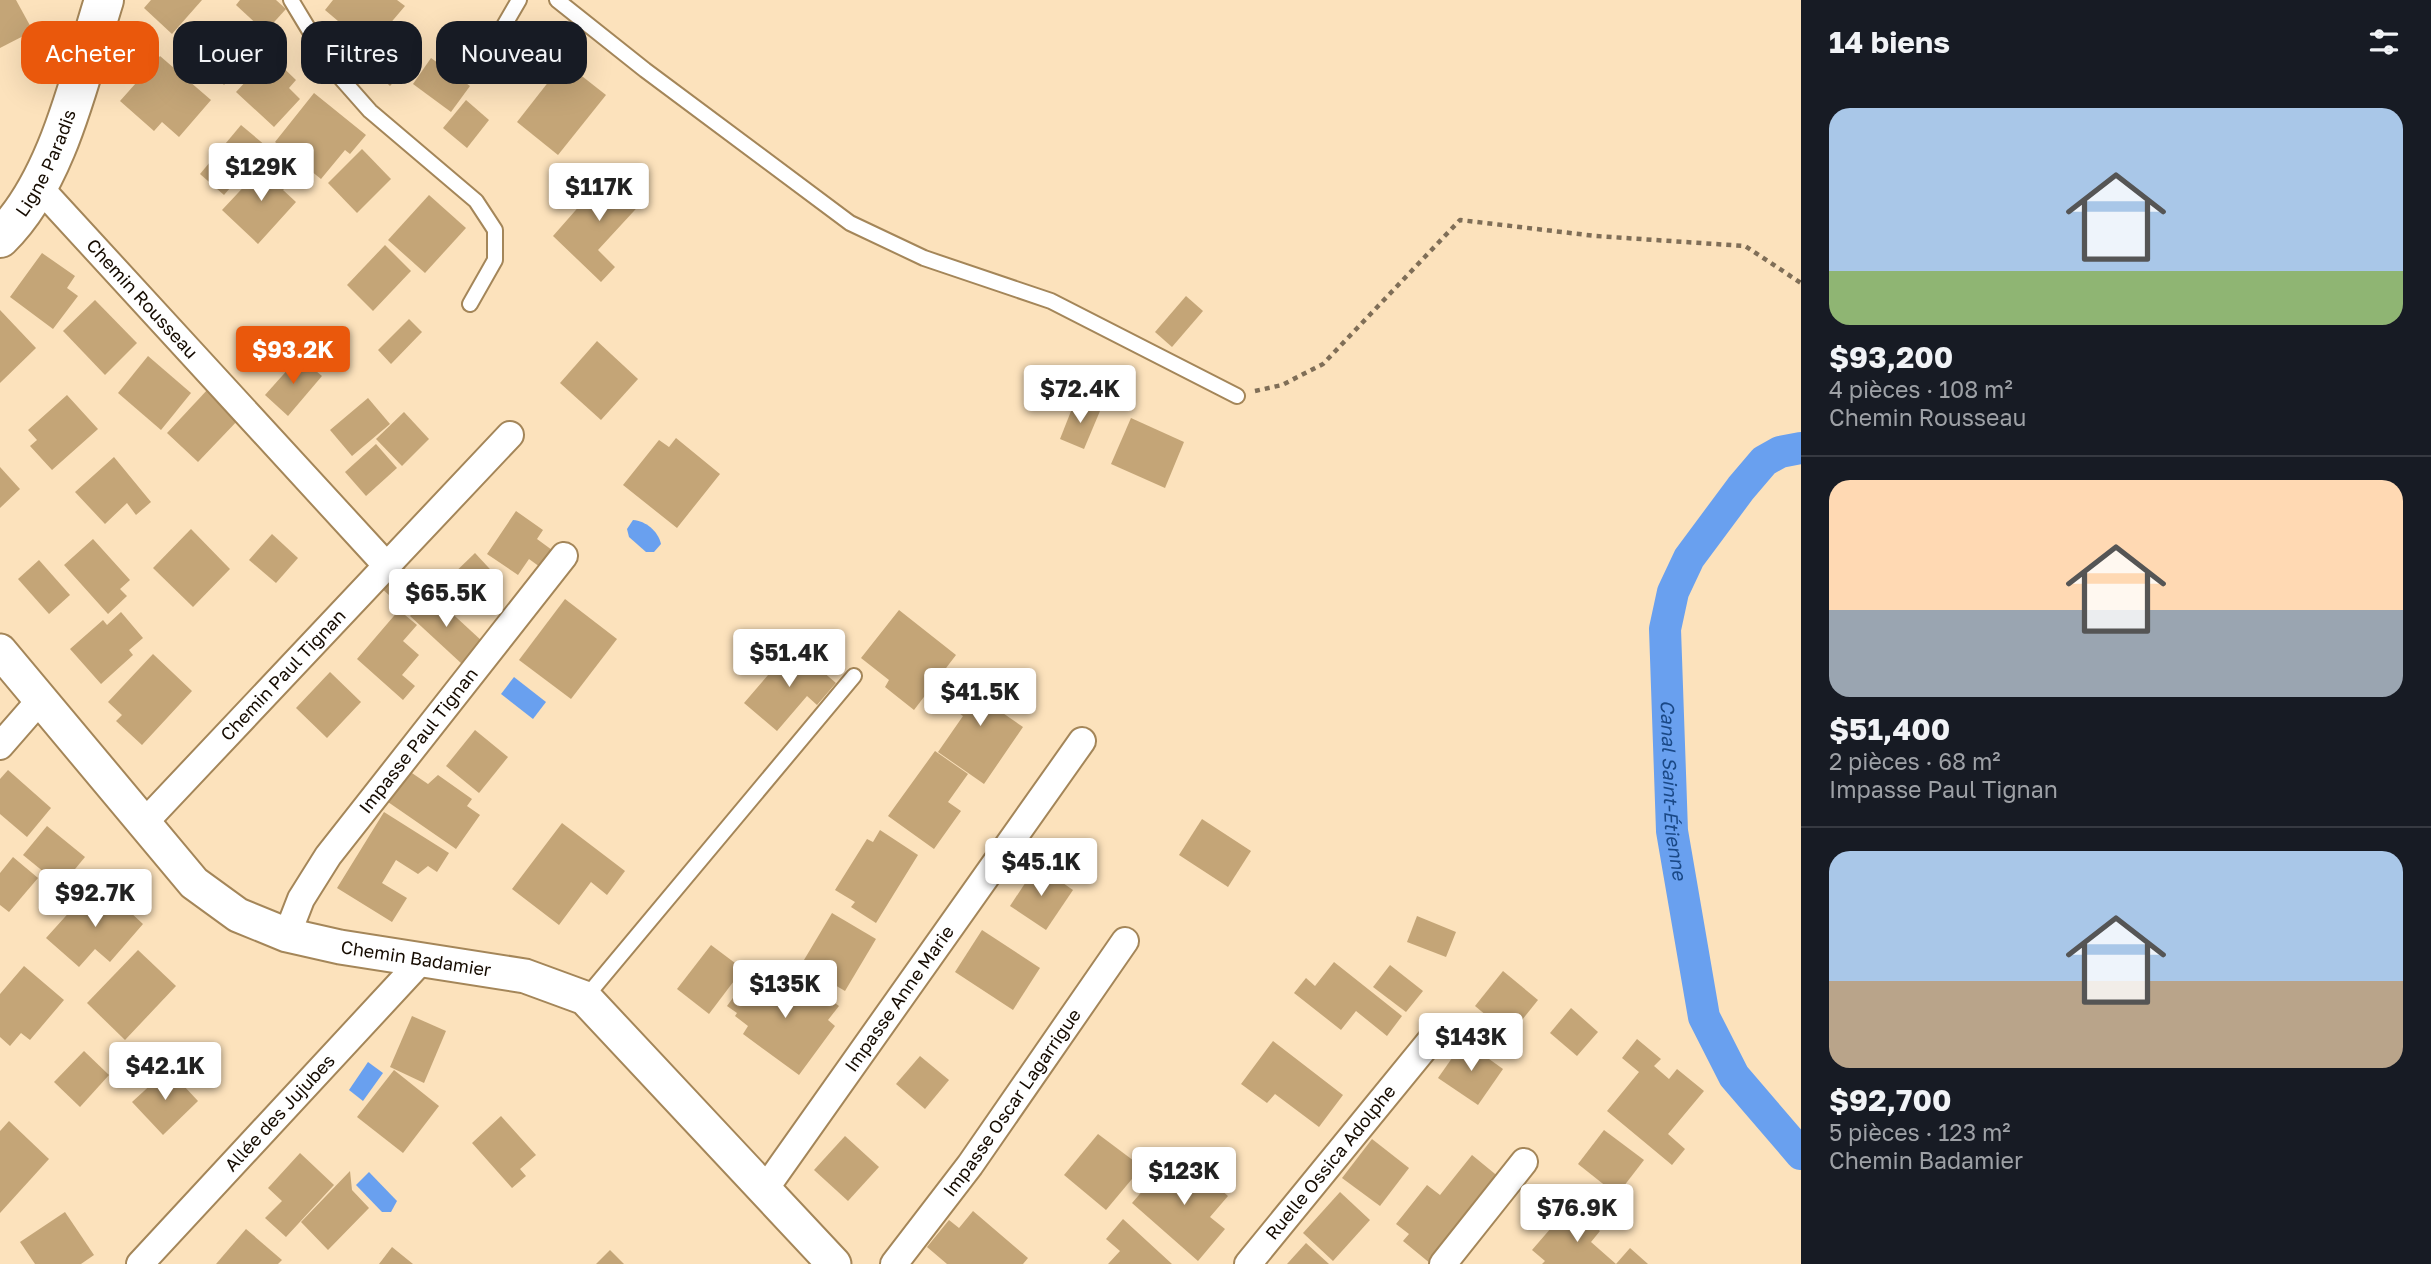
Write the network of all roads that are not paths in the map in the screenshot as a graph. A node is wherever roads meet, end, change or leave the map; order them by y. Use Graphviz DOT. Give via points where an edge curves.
graph roads {
  1 [pos="104,0"];
  2 [pos="291,0"];
  3 [pos="519,0"];
  4 [pos="557,0"];
  5 [pos="507,21"];
  6 [pos="39,187"];
  7 [pos="2,233"];
  8 [pos="470,304"];
  9 [pos="1237,396"];
  10 [pos="510,435"];
  11 [pos="564,556"];
  12 [pos="387,566"];
  13 [pos="0,651"];
  14 [pos="853,676"];
  15 [pos="41,699"];
  16 [pos="1082,741"];
  17 [pos="0,746"];
  18 [pos="144,823"];
  19 [pos="287,935"];
  20 [pos="1125,941"];
  21 [pos="421,961"];
  22 [pos="585,998"];
  23 [pos="1440,1029"];
  24 [pos="1524,1162"];
  25 [pos="765,1189"];
  26 [pos="140,1264"];
  27 [pos="834,1264"];
  28 [pos="894,1264"];
  29 [pos="1248,1264"];
  30 [pos="1443,1264"];
  1 -- 6 [label="main road, Ligne Paradis" via="66,122"];
  2 -- 8 [label="lane" via="331,68 370,111 476,201 495,230 495,260"];
  3 -- 5 [label="lane"];
  4 -- 9 [label="lane" via="850,223 924,258 1051,301"];
  6 -- 7 [label="main road, Ligne Paradis"];
  6 -- 12 [label="street, Chemin Rousseau"];
  10 -- 12 [label="street, Chemin Paul Tignan"];
  11 -- 19 [label="street, Impasse Paul Tignan" via="328,856 301,899"];
  12 -- 18 [label="street, Chemin Paul Tignan"];
  13 -- 15 [label="street, Chemin Badamier"];
  14 -- 22 [label="lane"];
  15 -- 17 [label="street"];
  15 -- 18 [label="street, Chemin Badamier"];
  16 -- 25 [label="street, Impasse Anne Marie"];
  18 -- 19 [label="street, Chemin Badamier" via="194,883 238,915"];
  19 -- 21 [label="street, Chemin Badamier"];
  20 -- 28 [label="street, Impasse Oscar Lagarrigue" via="970,1165"];
  21 -- 22 [label="street, Chemin Badamier" via="525,976"];
  21 -- 26 [label="street, Allée des Jujubes"];
  22 -- 25 [label="street, Chemin Badamier"];
  23 -- 29 [label="street, Ruelle Ossica Adolphe"];
  24 -- 30 [label="street"];
  25 -- 27 [label="street, Chemin Badamier"];
}
